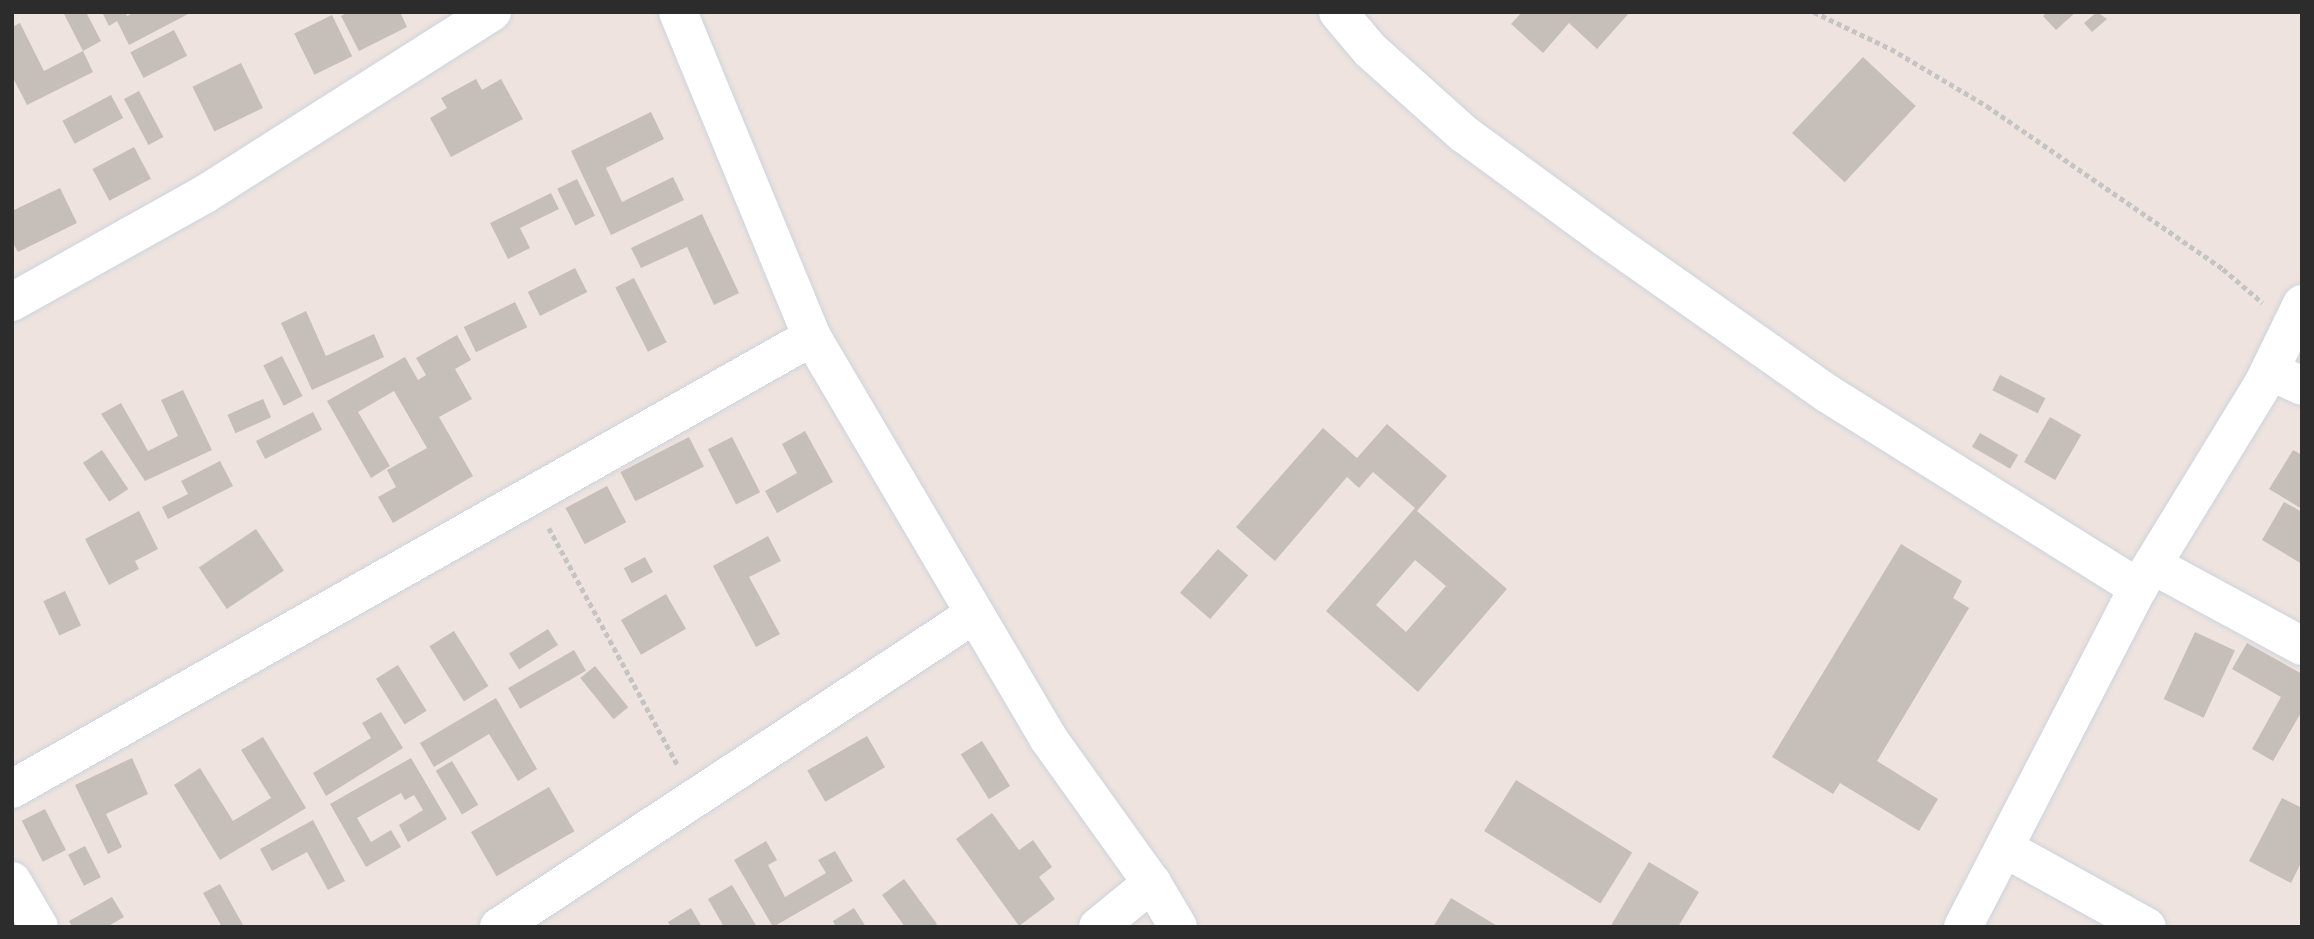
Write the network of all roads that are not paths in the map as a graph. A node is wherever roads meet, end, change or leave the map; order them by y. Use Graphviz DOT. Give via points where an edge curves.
graph roads {
  1 [pos="492,12"];
  2 [pos="678,12"];
  3 [pos="1338,12"];
  4 [pos="12,302"];
  5 [pos="2296,315"];
  6 [pos="812,337"];
  7 [pos="2286,378"];
  8 [pos="2146,577"];
  9 [pos="973,615"];
  10 [pos="2302,646"];
  11 [pos="12,789"];
  12 [pos="2004,848"];
  13 [pos="12,881"];
  14 [pos="1152,883"];
  15 [pos="39,927"];
  16 [pos="499,927"];
  17 [pos="1098,927"];
  18 [pos="1178,927"];
  19 [pos="1963,927"];
  20 [pos="2147,927"];
  1 -- 4 [label="street" via="205,194"];
  2 -- 6 [label="street"];
  3 -- 8 [label="street" via="1370,50 1464,134 1828,394"];
  5 -- 7 [label="street"];
  6 -- 9 [label="street"];
  6 -- 11 [label="street"];
  7 -- 8 [label="street"];
  8 -- 10 [label="street"];
  8 -- 12 [label="street"];
  9 -- 14 [label="street" via="1048,738"];
  9 -- 16 [label="street"];
  12 -- 19 [label="street"];
  12 -- 20 [label="street"];
  13 -- 15 [label="street"];
  14 -- 17 [label="street"];
  14 -- 18 [label="street"];
}
